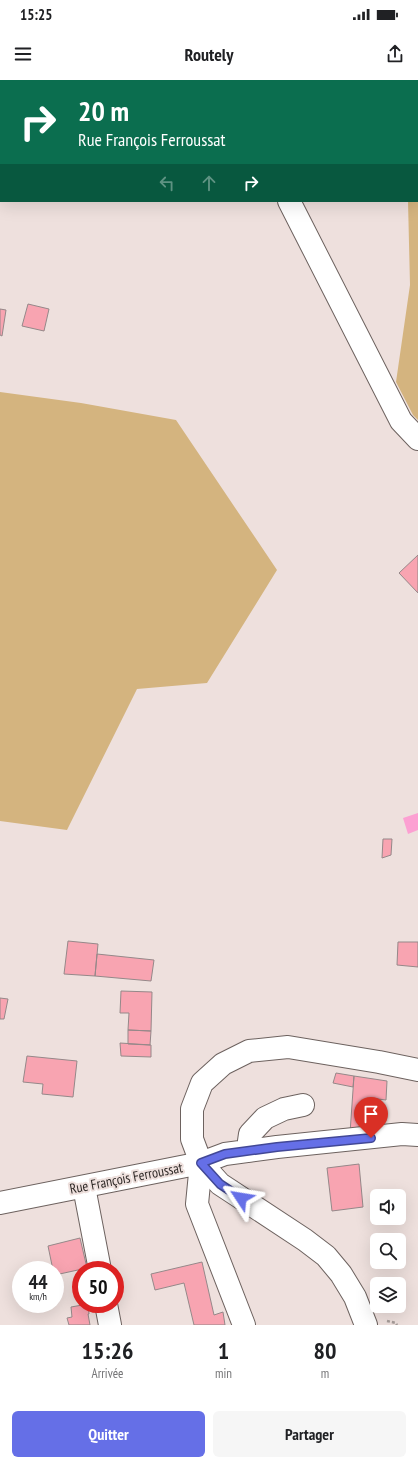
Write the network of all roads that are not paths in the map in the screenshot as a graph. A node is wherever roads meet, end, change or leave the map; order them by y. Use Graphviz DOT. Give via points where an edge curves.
graph roads {
  1 [pos="290,202"];
  2 [pos="418,439"];
  3 [pos="418,1070"];
  4 [pos="303,1105"];
  5 [pos="418,1135"];
  6 [pos="250,1151"];
  7 [pos="201,1163"];
  8 [pos="84,1187"];
  9 [pos="0,1203"];
  10 [pos="98,1261"];
  11 [pos="108,1313"];
  12 [pos="110,1325"];
  13 [pos="244,1325"];
  14 [pos="366,1325"];
  1 -- 2 [label="main road" via="401,421"];
  3 -- 7 [label="main road" via="288,1047 249,1050 223,1064 202,1083 192,1109 192,1139"];
  4 -- 6 [label="main road" via="284,1109 265,1118 250,1134"];
  5 -- 6 [label="main road, Rue François Ferroussat" via="402,1134"];
  6 -- 7 [label="main road, Rue François Ferroussat" via="225,1154"];
  7 -- 8 [label="main road, Rue François Ferroussat"];
  7 -- 13 [label="main road" via="197,1204"];
  7 -- 14 [label="main road" via="220,1184 326,1256 355,1297"];
  8 -- 9 [label="main road, Rue François Ferroussat"];
  8 -- 10 [label="main road"];
  11 -- 12 [label="main road"];
}
